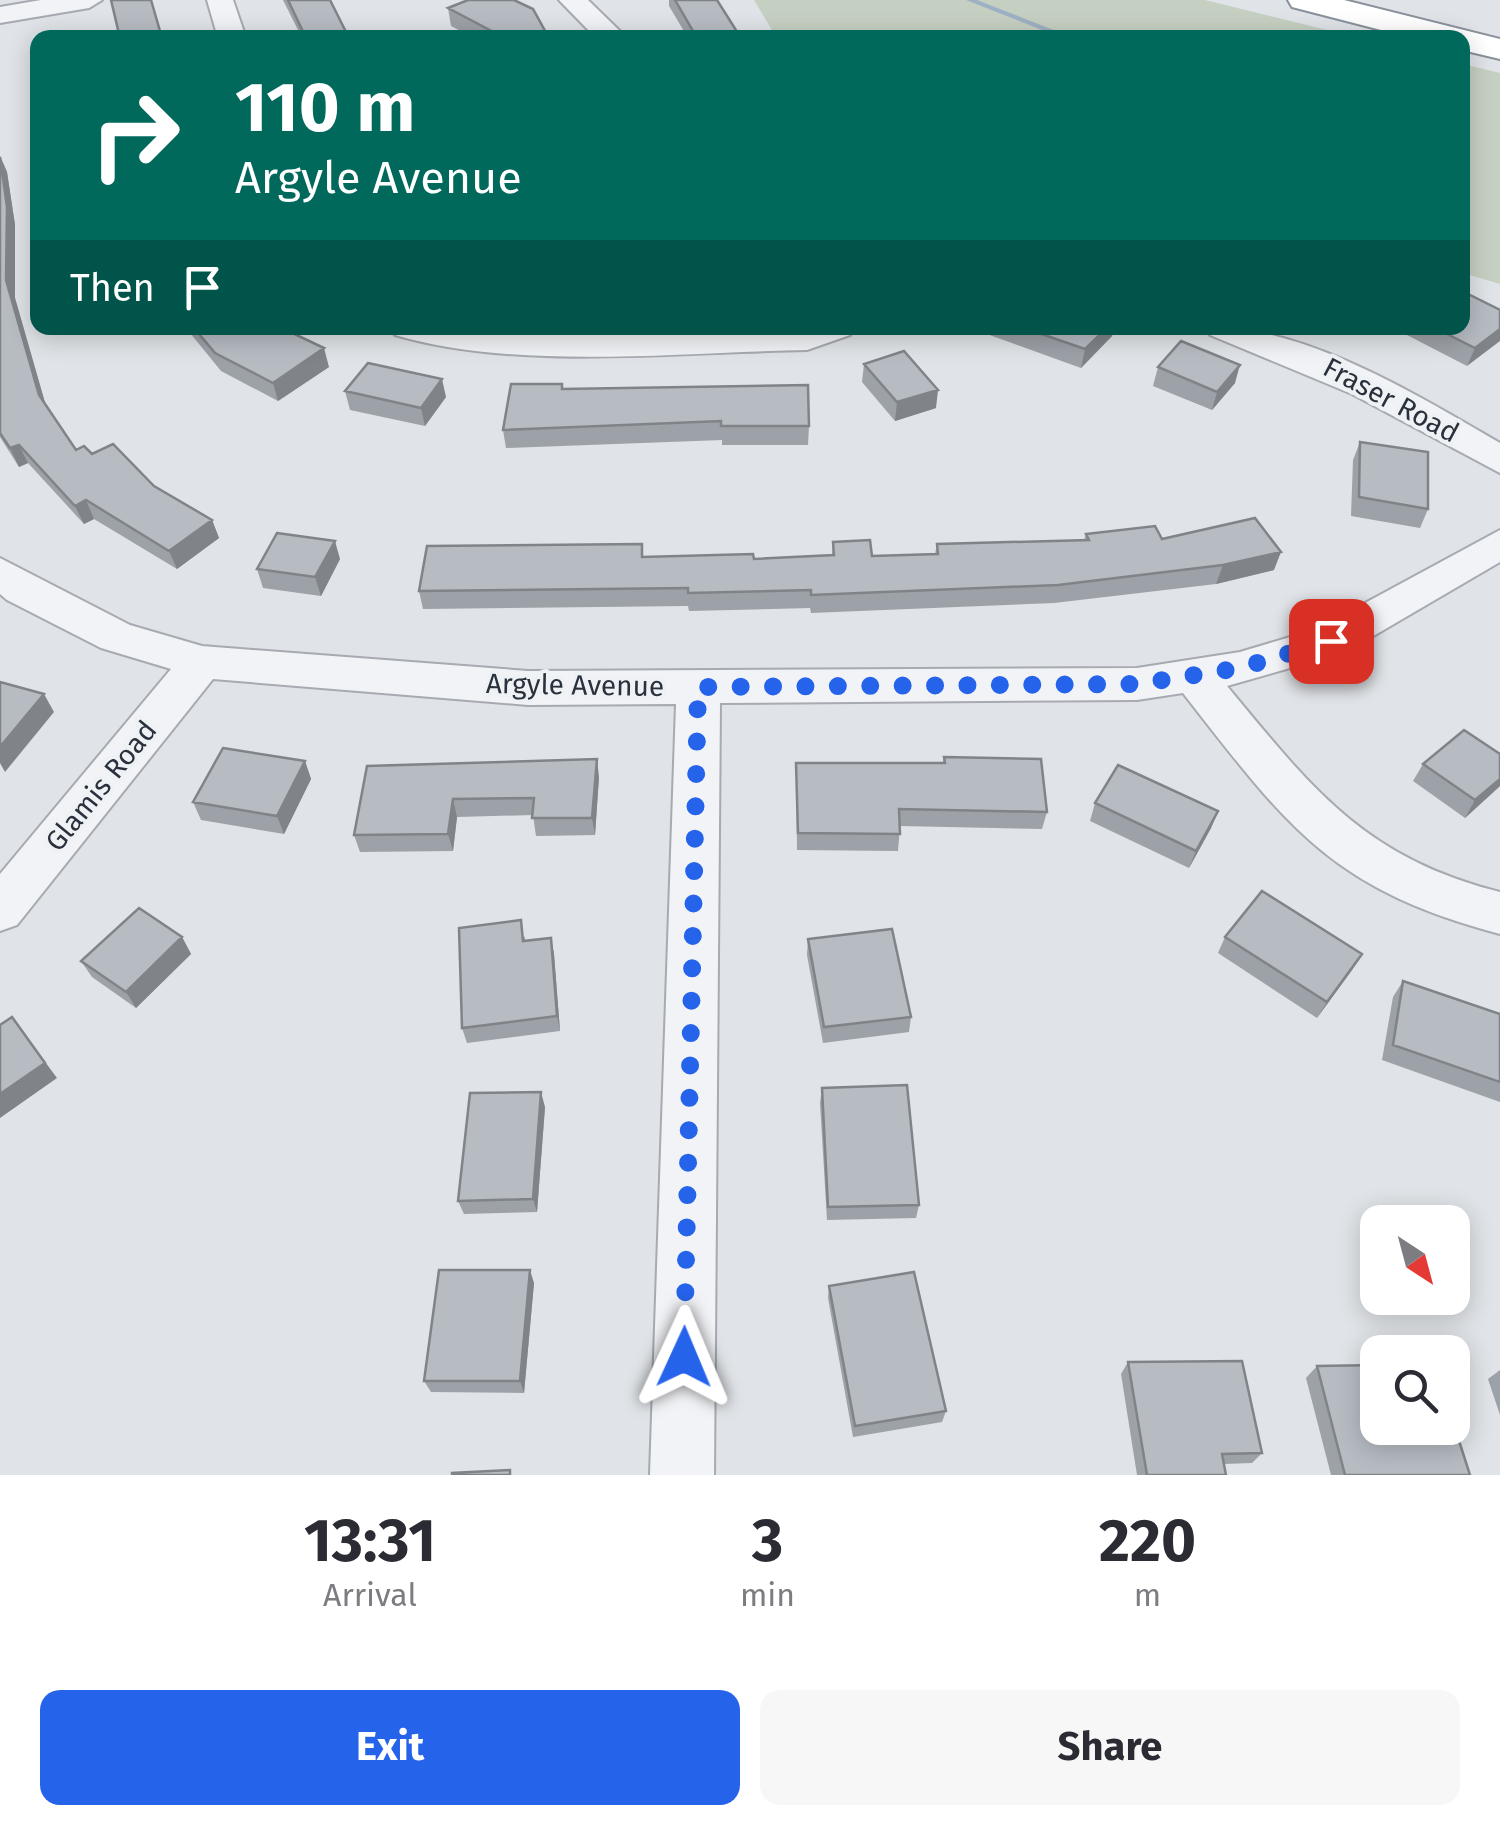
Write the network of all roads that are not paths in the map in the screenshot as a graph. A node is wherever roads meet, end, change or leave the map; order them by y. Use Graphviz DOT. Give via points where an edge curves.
graph roads {
  1 [pos="89,0"];
  2 [pos="220,0"];
  3 [pos="572,0"];
  4 [pos="1304,0"];
  5 [pos="0,14"];
  6 [pos="229,30"];
  7 [pos="604,30"];
  8 [pos="1422,30"];
  9 [pos="1470,42"];
  10 [pos="1500,49"];
  11 [pos="445,335"];
  12 [pos="818,335"];
  13 [pos="1242,335"];
  14 [pos="1500,460"];
  15 [pos="1500,544"];
  16 [pos="0,572"];
  17 [pos="202,662"];
  18 [pos="1194,676"];
  19 [pos="698,687"];
  20 [pos="0,910"];
  21 [pos="1500,913"];
  22 [pos="682,1475"];
  1 -- 5 [label="street"];
  2 -- 6 [label="street"];
  3 -- 7 [label="street"];
  4 -- 8 [label="highway"];
  9 -- 10 [label="highway"];
  11 -- 12 [label="street" via="537,344"];
  13 -- 14 [label="street, Fraser Road" via="1406,402"];
  15 -- 18 [label="street, Argyle Avenue" via="1331,641"];
  16 -- 17 [label="street, Argyle Avenue" via="116,637"];
  17 -- 19 [label="street, Argyle Avenue" via="528,688"];
  17 -- 20 [label="street, Glamis Road"];
  18 -- 19 [label="street, Argyle Avenue" via="1137,684"];
  18 -- 21 [label="street" via="1342,846 1412,888"];
  19 -- 22 [label="street"];
}
